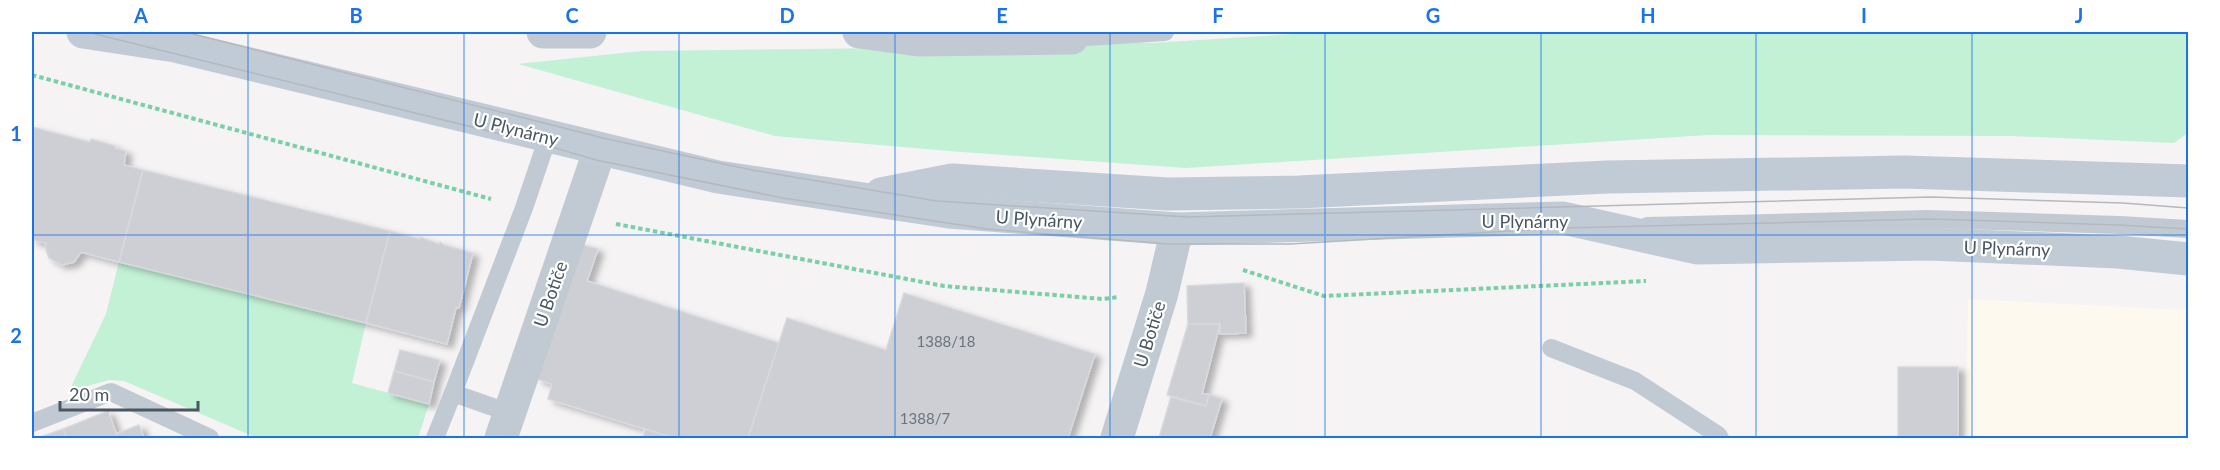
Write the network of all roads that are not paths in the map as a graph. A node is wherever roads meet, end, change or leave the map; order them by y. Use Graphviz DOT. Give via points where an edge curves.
graph roads {
  1 [pos="83,32"];
  2 [pos="543,32"];
  3 [pos="590,32"];
  4 [pos="858,32"];
  5 [pos="1165,32"];
  6 [pos="169,36"];
  7 [pos="1072,38"];
  8 [pos="548,136"];
  9 [pos="600,149"];
  10 [pos="2188,181"];
  11 [pos="859,199"];
  12 [pos="1603,227"];
  13 [pos="1177,229"];
  14 [pos="2188,230"];
  15 [pos="2188,259"];
  16 [pos="1551,348"];
  17 [pos="453,393"];
  18 [pos="32,423"];
  19 [pos="506,426"];
  20 [pos="210,438"];
  21 [pos="435,438"];
  22 [pos="1117,438"];
  23 [pos="1720,438"];
  1 -- 6 [label="street, U Plynárny"];
  2 -- 3 [label="street"];
  4 -- 7 [label="street" via="918,40"];
  5 -- 7 [label="lane"];
  6 -- 8 [label="street, U Plynárny"];
  8 -- 9 [label="street, U Plynárny"];
  8 -- 17 [label="lane"];
  9 -- 11 [label="street, U Plynárny" via="718,177"];
  9 -- 19 [label="street, U Botiče"];
  10 -- 11 [label="street, U Plynárny" via="1904,172 1608,177 1299,192 1167,194 952,180"];
  11 -- 13 [label="street, U Plynárny" via="949,212"];
  12 -- 13 [label="street, U Plynárny" via="1563,218"];
  12 -- 14 [label="lane" via="1928,219"];
  12 -- 15 [label="street, U Plynárny" via="1697,248 1929,244"];
  13 -- 22 [label="street, U Botiče" via="1162,293"];
  16 -- 23 [label="lane" via="1635,381"];
  17 -- 19 [label="lane"];
  17 -- 21 [label="lane"];
  18 -- 20 [label="lane" via="111,392"];
}
